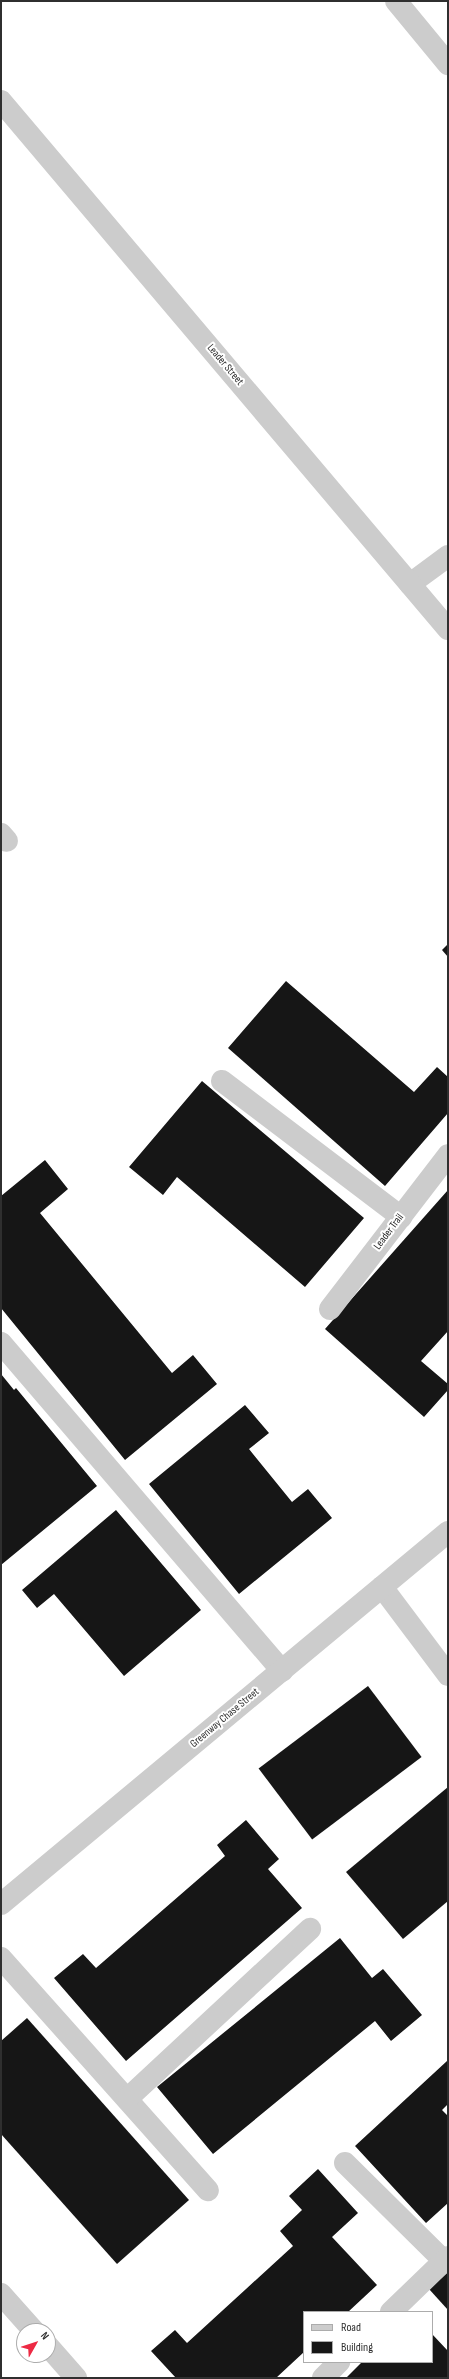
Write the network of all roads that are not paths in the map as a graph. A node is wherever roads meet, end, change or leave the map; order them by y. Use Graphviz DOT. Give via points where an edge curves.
graph roads {
  1 [pos="396,1"];
  2 [pos="448,64"];
  3 [pos="1,101"];
  4 [pos="448,556"];
  5 [pos="410,584"];
  6 [pos="448,629"];
  7 [pos="222,1081"];
  8 [pos="448,1155"];
  9 [pos="401,1217"];
  10 [pos="330,1310"];
  11 [pos="1,1343"];
  12 [pos="448,1532"];
  13 [pos="382,1587"];
  14 [pos="282,1671"];
  15 [pos="448,1675"];
  16 [pos="1,1904"];
  17 [pos="310,1929"];
  18 [pos="1,1958"];
  19 [pos="127,2099"];
  20 [pos="344,2163"];
  21 [pos="208,2190"];
  22 [pos="446,2259"];
  23 [pos="1,2294"];
  24 [pos="392,2311"];
  25 [pos="27,2323"];
  26 [pos="56,2355"];
  27 [pos="338,2363"];
  28 [pos="76,2378"];
  29 [pos="323,2378"];
  1 -- 2 [label="street"];
  3 -- 5 [label="street, Leader Street"];
  4 -- 5 [label="street"];
  5 -- 6 [label="street, Leader Street"];
  7 -- 9 [label="street"];
  8 -- 9 [label="street, Leader Trail"];
  9 -- 10 [label="street, Leader Trail"];
  11 -- 14 [label="street"];
  12 -- 13 [label="street, Greenway Chase Street"];
  13 -- 14 [label="street, Greenway Chase Street"];
  13 -- 15 [label="street"];
  14 -- 16 [label="street, Greenway Chase Street"];
  17 -- 19 [label="street"];
  18 -- 19 [label="street"];
  19 -- 21 [label="street"];
  20 -- 22 [label="street"];
  22 -- 24 [label="street"];
  23 -- 25 [label="street"];
  26 -- 28 [label="street"];
  27 -- 29 [label="street"];
}
